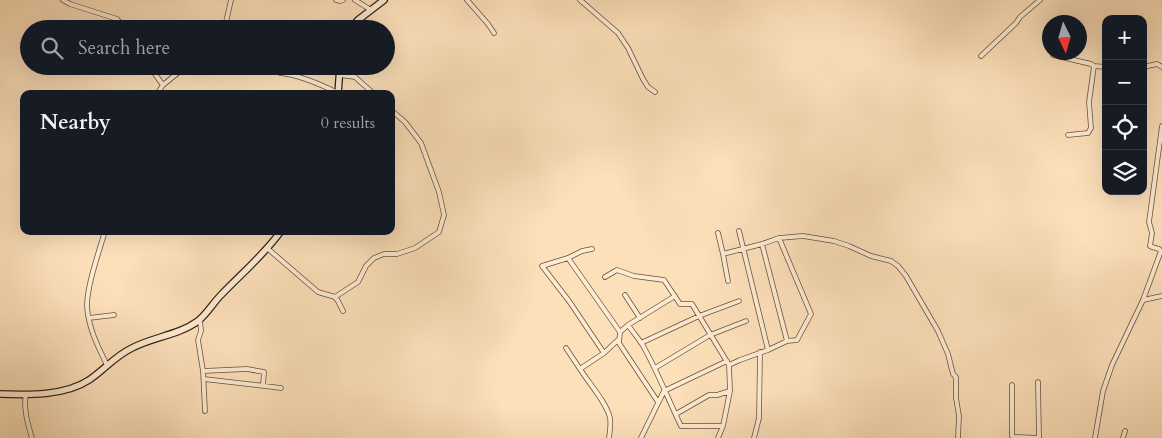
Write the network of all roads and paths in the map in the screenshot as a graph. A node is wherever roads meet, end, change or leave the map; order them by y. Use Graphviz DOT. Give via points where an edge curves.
graph roads {
  1 [pos="63,0"];
  2 [pos="230,0"];
  3 [pos="336,0"];
  4 [pos="342,0"];
  5 [pos="355,0"];
  6 [pos="384,0"];
  7 [pos="468,0"];
  8 [pos="580,0"];
  9 [pos="1040,0"];
  10 [pos="371,10"];
  11 [pos="118,20"];
  12 [pos="226,20"];
  13 [pos="358,20"];
  14 [pos="494,33"];
  15 [pos="981,56"];
  16 [pos="1074,60"];
  17 [pos="1094,66"];
  18 [pos="1147,66"];
  19 [pos="1102,67"];
  20 [pos="1162,67"];
  21 [pos="156,75"];
  22 [pos="175,75"];
  23 [pos="293,75"];
  24 [pos="340,75"];
  25 [pos="163,85"];
  26 [pos="159,90"];
  27 [pos="332,90"];
  28 [pos="338,90"];
  29 [pos="370,90"];
  30 [pos="655,92"];
  31 [pos="395,113"];
  32 [pos="1162,126"];
  33 [pos="1068,135"];
  34 [pos="739,231"];
  35 [pos="718,234"];
  36 [pos="104,235"];
  37 [pos="278,235"];
  38 [pos="779,238"];
  39 [pos="762,244"];
  40 [pos="267,248"];
  41 [pos="592,249"];
  42 [pos="744,249"];
  43 [pos="723,254"];
  44 [pos="568,258"];
  45 [pos="604,277"];
  46 [pos="728,281"];
  47 [pos="624,295"];
  48 [pos="675,296"];
  49 [pos="1162,296"];
  50 [pos="335,297"];
  51 [pos="1143,300"];
  52 [pos="739,301"];
  53 [pos="343,311"];
  54 [pos="114,314"];
  55 [pos="699,316"];
  56 [pos="89,318"];
  57 [pos="640,318"];
  58 [pos="200,320"];
  59 [pos="746,321"];
  60 [pos="628,326"];
  61 [pos="620,332"];
  62 [pos="710,335"];
  63 [pos="620,338"];
  64 [pos="787,341"];
  65 [pos="641,342"];
  66 [pos="566,348"];
  67 [pos="768,350"];
  68 [pos="760,352"];
  69 [pos="604,353"];
  70 [pos="728,363"];
  71 [pos="107,365"];
  72 [pos="655,368"];
  73 [pos="580,369"];
  74 [pos="203,371"];
  75 [pos="204,379"];
  76 [pos="1038,382"];
  77 [pos="263,385"];
  78 [pos="1012,385"];
  79 [pos="281,388"];
  80 [pos="664,390"];
  81 [pos="730,391"];
  82 [pos="0,394"];
  83 [pos="26,394"];
  84 [pos="658,402"];
  85 [pos="206,411"];
  86 [pos="676,414"];
  87 [pos="723,426"];
  88 [pos="1125,431"];
  89 [pos="32,438"];
  90 [pos="609,438"];
  91 [pos="640,438"];
  92 [pos="718,438"];
  93 [pos="754,438"];
  94 [pos="958,438"];
  95 [pos="1039,438"];
  96 [pos="1095,438"];
  97 [pos="1123,438"];
  1 -- 11 [label="street"];
  2 -- 12 [label="street"];
  3 -- 4 [label="street"];
  5 -- 10 [label="street"];
  6 -- 10 [label="main road"];
  7 -- 14 [label="street"];
  8 -- 30 [label="street" via="618,33 648,87"];
  9 -- 15 [label="street"];
  10 -- 13 [label="main road"];
  16 -- 17 [label="street"];
  17 -- 19 [label="street"];
  17 -- 33 [label="street" via="1089,102 1091,128 1088,133"];
  18 -- 20 [label="street" via="1157,64"];
  21 -- 25 [label="street"];
  22 -- 25 [label="street"];
  23 -- 27 [label="street"];
  24 -- 28 [label="main road"];
  24 -- 29 [label="street" via="355,77"];
  25 -- 26 [label="street"];
  31 -- 50 [label="street" via="421,143 444,215 440,232 415,248 374,258 358,282"];
  32 -- 51 [label="street" via="1149,222 1152,233 1150,246 1161,251"];
  34 -- 42 [label="street"];
  35 -- 43 [label="street"];
  36 -- 56 [label="street" via="88,293"];
  37 -- 40 [label="main road"];
  38 -- 39 [label="street"];
  38 -- 64 [label="street" via="811,314 797,340"];
  38 -- 94 [label="street" via="803,236 834,241 898,266 938,331 948,354 956,377"];
  39 -- 42 [label="street"];
  39 -- 64 [label="street"];
  40 -- 50 [label="street" via="318,292"];
  40 -- 58 [label="main road"];
  41 -- 44 [label="street"];
  42 -- 43 [label="street"];
  42 -- 67 [label="street"];
  43 -- 46 [label="street"];
  44 -- 61 [label="street"];
  44 -- 69 [label="street" via="542,266"];
  45 -- 48 [label="street" via="617,270 664,280"];
  47 -- 57 [label="street"];
  48 -- 55 [label="street" via="680,304 692,304"];
  48 -- 57 [label="street"];
  49 -- 51 [label="street"];
  50 -- 53 [label="street"];
  51 -- 96 [label="street" via="1112,365 1103,391"];
  52 -- 55 [label="street"];
  54 -- 56 [label="street"];
  55 -- 62 [label="street"];
  55 -- 65 [label="street"];
  56 -- 71 [label="street"];
  57 -- 60 [label="street"];
  58 -- 71 [label="main road" via="133,347"];
  58 -- 74 [label="street" via="198,340"];
  59 -- 62 [label="street"];
  60 -- 61 [label="street"];
  60 -- 65 [label="street"];
  61 -- 63 [label="street"];
  62 -- 70 [label="street"];
  62 -- 72 [label="street"];
  63 -- 69 [label="street"];
  63 -- 84 [label="street" via="619,343"];
  64 -- 67 [label="street"];
  65 -- 72 [label="street"];
  66 -- 73 [label="street"];
  67 -- 68 [label="street"];
  68 -- 70 [label="street"];
  68 -- 93 [label="street" via="759,418"];
  69 -- 73 [label="street"];
  70 -- 80 [label="street"];
  70 -- 81 [label="street"];
  71 -- 83 [label="main road" via="72,389"];
  72 -- 80 [label="street"];
  73 -- 90 [label="street" via="607,408"];
  74 -- 75 [label="street"];
  74 -- 77 [label="street" via="247,369 264,372"];
  75 -- 77 [label="street"];
  75 -- 85 [label="street"];
  76 -- 95 [label="street"];
  77 -- 79 [label="street"];
  78 -- 95 [label="street" via="1012,436"];
  80 -- 84 [label="street"];
  80 -- 86 [label="street"];
  81 -- 86 [label="street" via="709,395"];
  81 -- 87 [label="street"];
  82 -- 83 [label="main road"];
  83 -- 89 [label="street" via="24,399"];
  84 -- 91 [label="street"];
  86 -- 87 [label="street" via="681,426"];
  87 -- 92 [label="street"];
  88 -- 97 [label="street"];
}
